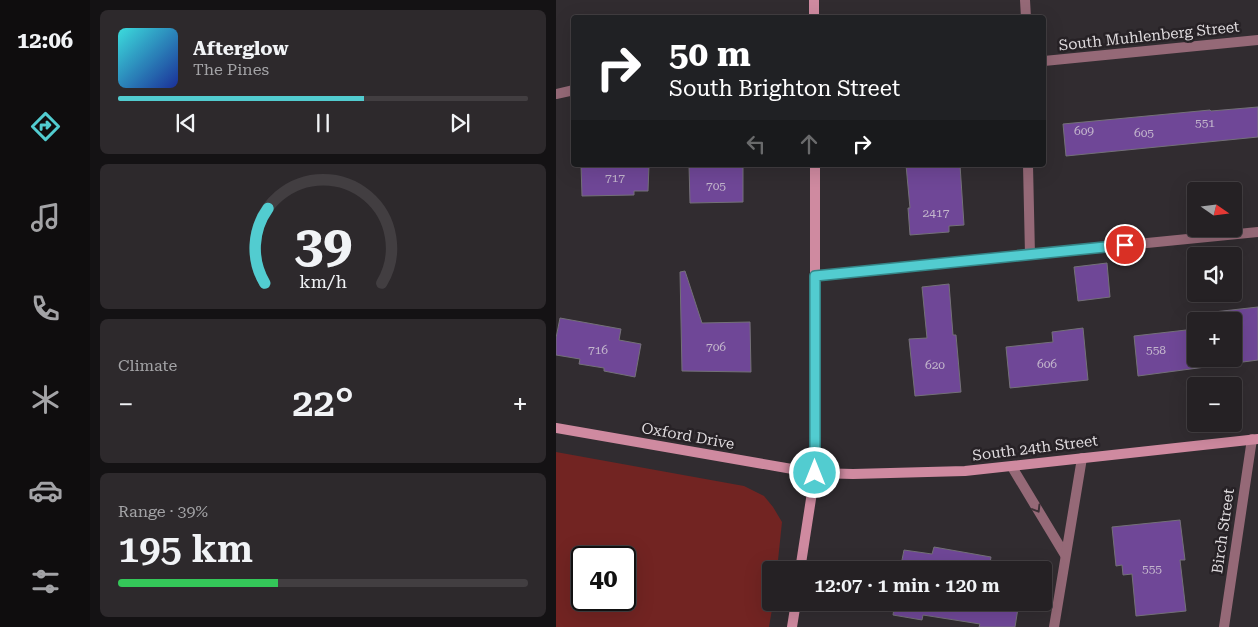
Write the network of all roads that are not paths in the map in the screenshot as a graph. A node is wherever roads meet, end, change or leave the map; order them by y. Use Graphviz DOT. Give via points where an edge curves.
graph roads {
  1 [pos="814,0"];
  2 [pos="1025,0"];
  3 [pos="814,15"];
  4 [pos="1026,15"];
  5 [pos="1258,40"];
  6 [pos="1046,61"];
  7 [pos="571,91"];
  8 [pos="556,94"];
  9 [pos="815,167"];
  10 [pos="1028,167"];
  11 [pos="1258,232"];
  12 [pos="1030,255"];
  13 [pos="815,276"];
  14 [pos="556,428"];
  15 [pos="1255,439"];
  16 [pos="1082,458"];
  17 [pos="1012,467"];
  18 [pos="815,473"];
  19 [pos="1065,555"];
  20 [pos="801,561"];
  21 [pos="795,611"];
  22 [pos="792,627"];
  23 [pos="1054,627"];
  24 [pos="1224,627"];
  1 -- 3 [label="main road"];
  2 -- 4 [label="street"];
  5 -- 6 [label="street, South Muhlenberg Street"];
  7 -- 8 [label="street"];
  9 -- 13 [label="main road"];
  10 -- 12 [label="street"];
  11 -- 12 [label="street"];
  12 -- 13 [label="street"];
  13 -- 18 [label="main road"];
  14 -- 18 [label="main road, Oxford Drive"];
  15 -- 16 [label="main road, South 24th Street"];
  15 -- 24 [label="street, Birch Street"];
  16 -- 17 [label="main road, South 24th Street"];
  16 -- 19 [label="street"];
  17 -- 18 [label="main road, South 24th Street" via="938,473"];
  17 -- 19 [label="street, one-way"];
  18 -- 20 [label="main road"];
  19 -- 23 [label="street"];
  21 -- 22 [label="main road"];
}
